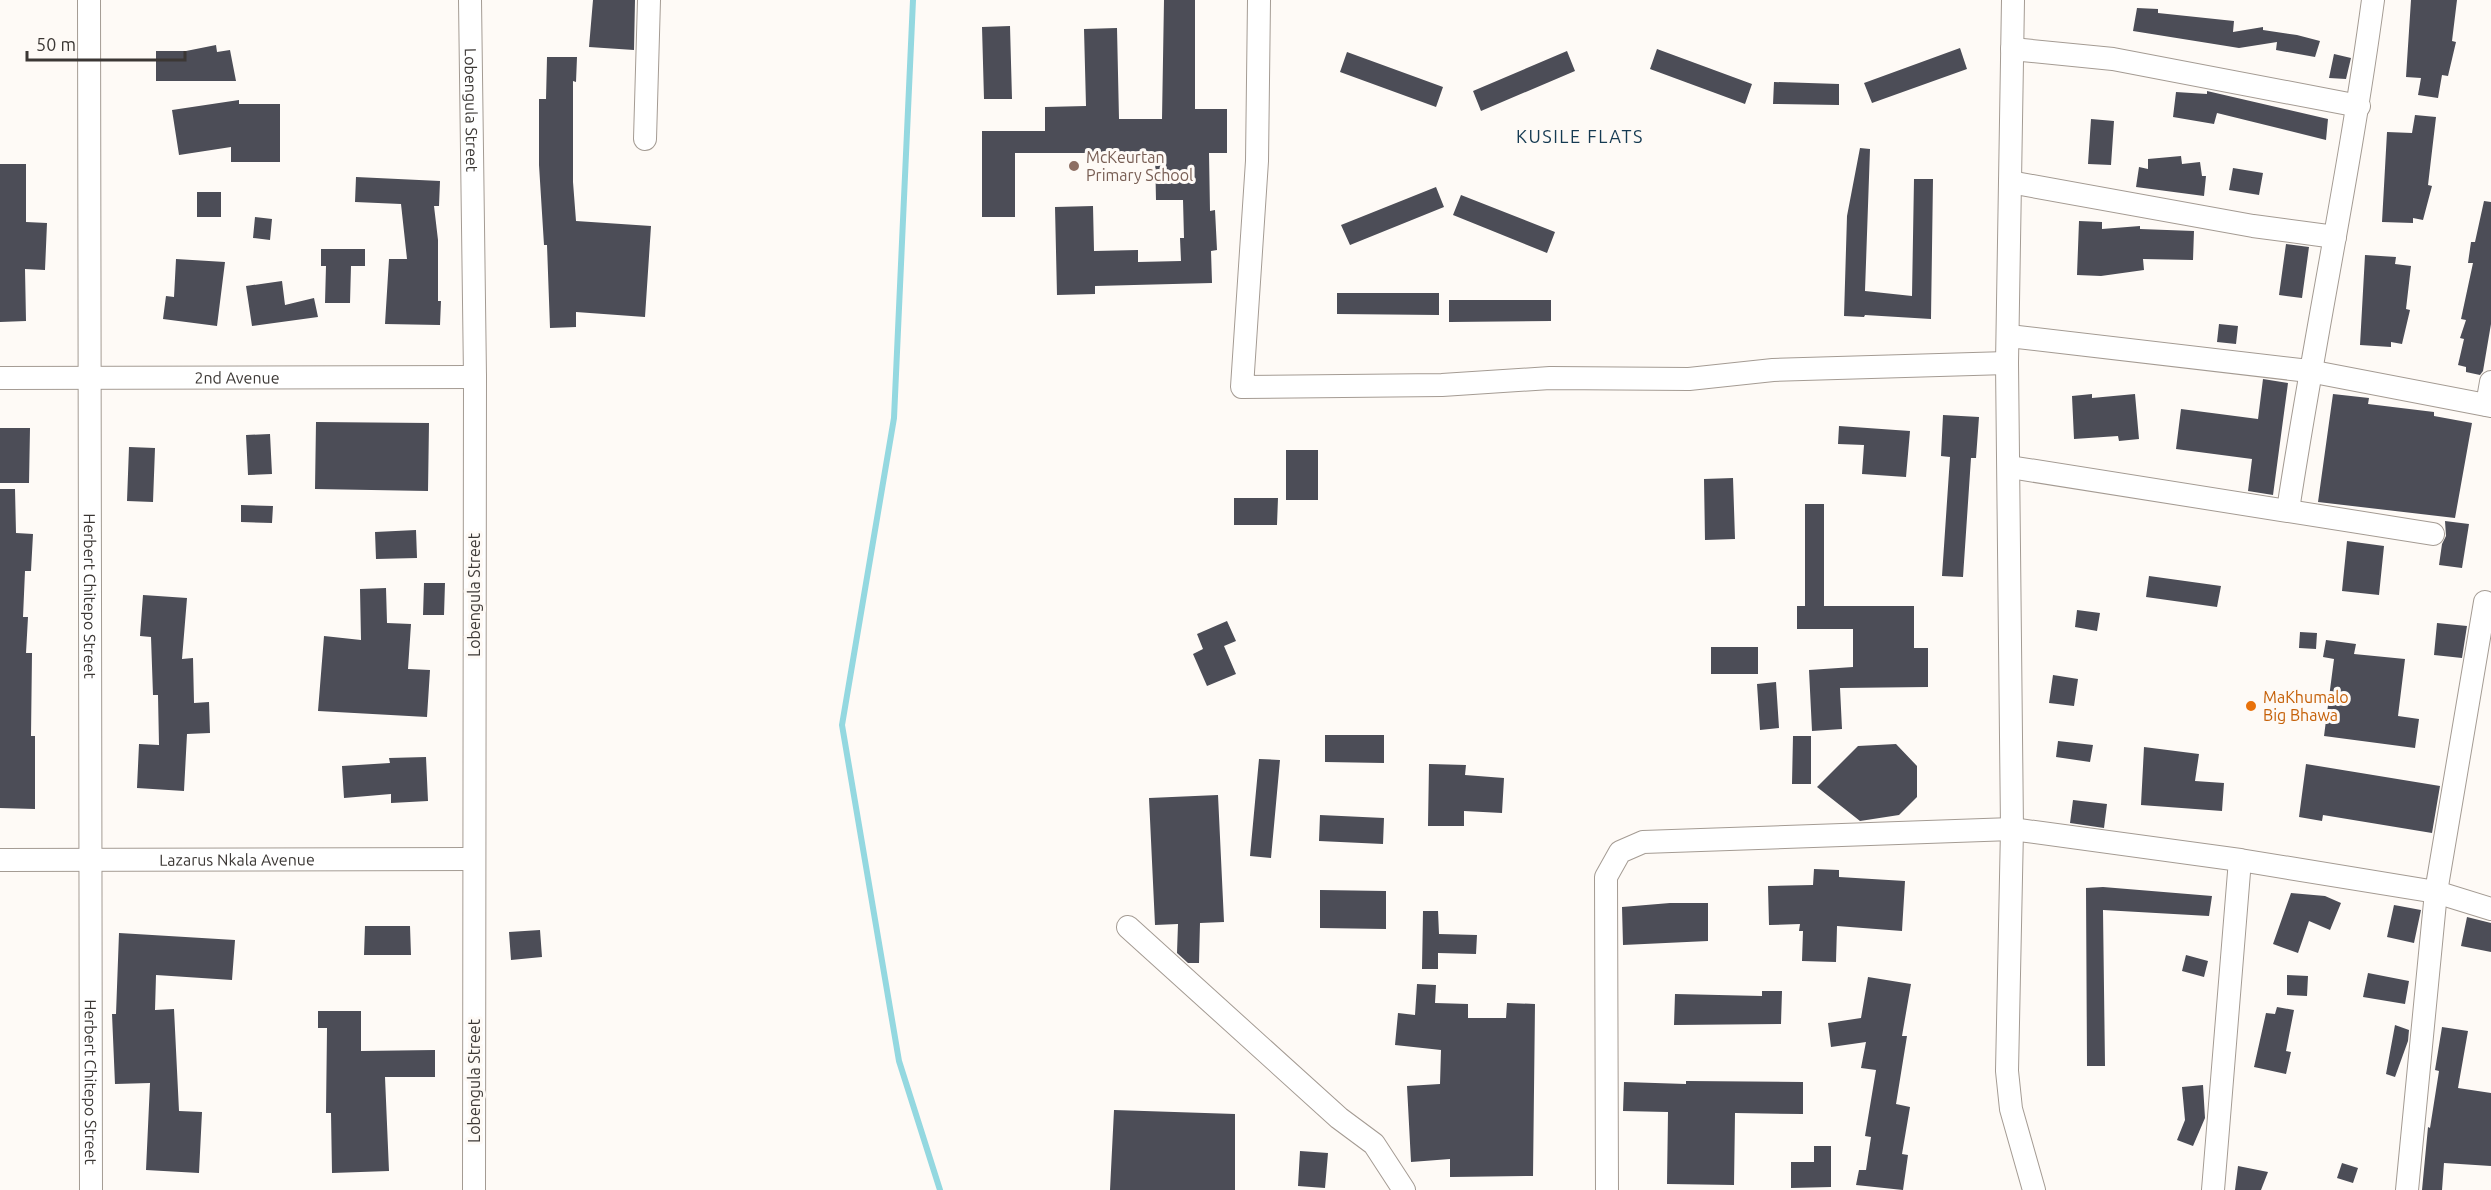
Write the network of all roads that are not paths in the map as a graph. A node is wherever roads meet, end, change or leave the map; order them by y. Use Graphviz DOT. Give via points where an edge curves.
graph roads {
  1 [pos="89,0"];
  2 [pos="470,0"];
  3 [pos="649,0"];
  4 [pos="1258,0"];
  5 [pos="2013,0"];
  6 [pos="2373,0"];
  7 [pos="2012,49"];
  8 [pos="2359,105"];
  9 [pos="645,140"];
  10 [pos="2010,182"];
  11 [pos="2335,237"];
  12 [pos="2008,336"];
  13 [pos="2007,363"];
  14 [pos="2309,371"];
  15 [pos="475,377"];
  16 [pos="0,378"];
  17 [pos="91,378"];
  18 [pos="2491,382"];
  19 [pos="2489,405"];
  20 [pos="2010,467"];
  21 [pos="2288,510"];
  22 [pos="2433,534"];
  23 [pos="2486,602"];
  24 [pos="2012,829"];
  25 [pos="473,859"];
  26 [pos="0,860"];
  27 [pos="91,860"];
  28 [pos="2240,860"];
  29 [pos="2436,892"];
  30 [pos="2491,909"];
  31 [pos="1128,927"];
  32 [pos="91,1190"];
  33 [pos="474,1190"];
  34 [pos="1404,1190"];
  35 [pos="1607,1190"];
  36 [pos="2034,1190"];
  37 [pos="2213,1190"];
  38 [pos="2407,1190"];
  1 -- 17 [label="street, Herbert Chitepo Street"];
  2 -- 15 [label="street, Lobengula Street"];
  3 -- 9 [label="street"];
  4 -- 13 [label="street" via="1257,161 1242,387 1442,385 1550,378 1689,379 1773,370"];
  5 -- 7 [label="street"];
  6 -- 8 [label="street"];
  7 -- 8 [label="street" via="2114,59"];
  7 -- 10 [label="street"];
  8 -- 11 [label="street"];
  10 -- 11 [label="street"];
  10 -- 12 [label="street"];
  11 -- 14 [label="street"];
  12 -- 13 [label="street"];
  12 -- 14 [label="street"];
  13 -- 20 [label="street"];
  14 -- 19 [label="street"];
  14 -- 21 [label="street"];
  15 -- 17 [label="street, 2nd Avenue"];
  15 -- 25 [label="street, Lobengula Street"];
  16 -- 17 [label="street, 2nd Avenue"];
  17 -- 27 [label="street, Herbert Chitepo Street"];
  18 -- 19 [label="street"];
  20 -- 21 [label="street"];
  20 -- 24 [label="street"];
  21 -- 22 [label="street"];
  23 -- 29 [label="street"];
  24 -- 28 [label="street"];
  24 -- 35 [label="street" via="1643,842 1620,852 1606,877"];
  24 -- 36 [label="street" via="2007,1091"];
  25 -- 27 [label="street, Lazarus Nkala Avenue"];
  25 -- 33 [label="street, Lobengula Street"];
  26 -- 27 [label="street, Lazarus Nkala Avenue"];
  27 -- 32 [label="street, Herbert Chitepo Street"];
  28 -- 29 [label="street"];
  28 -- 37 [label="street"];
  29 -- 30 [label="street"];
  29 -- 38 [label="street"];
  31 -- 34 [label="street" via="1339,1118 1374,1144"];
}
